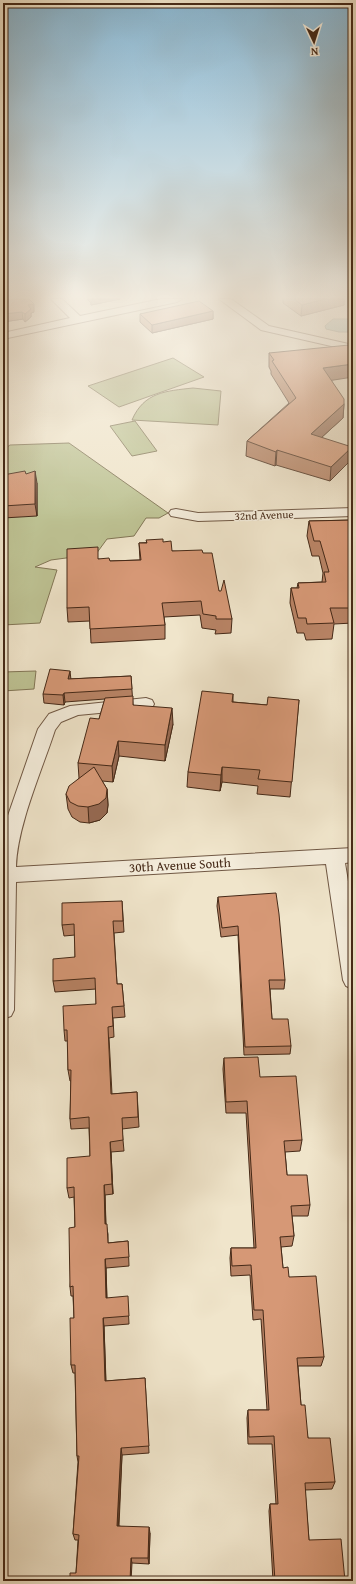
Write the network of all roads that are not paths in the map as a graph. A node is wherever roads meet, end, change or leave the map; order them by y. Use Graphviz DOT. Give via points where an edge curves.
graph roads {
  1 [pos="353,512"];
  2 [pos="176,513"];
  3 [pos="146,704"];
  4 [pos="344,856"];
  5 [pos="7,875"];
  6 [pos="353,980"];
  7 [pos="3,1010"];
  1 -- 2 [label="street, 32nd Avenue" via="198,517"];
  3 -- 5 [label="street" via="76,710 55,718 47,729 12,830 7,853"];
  4 -- 5 [label="street, 30th Avenue South"];
  4 -- 6 [label="street"];
  5 -- 7 [label="street"];
}
